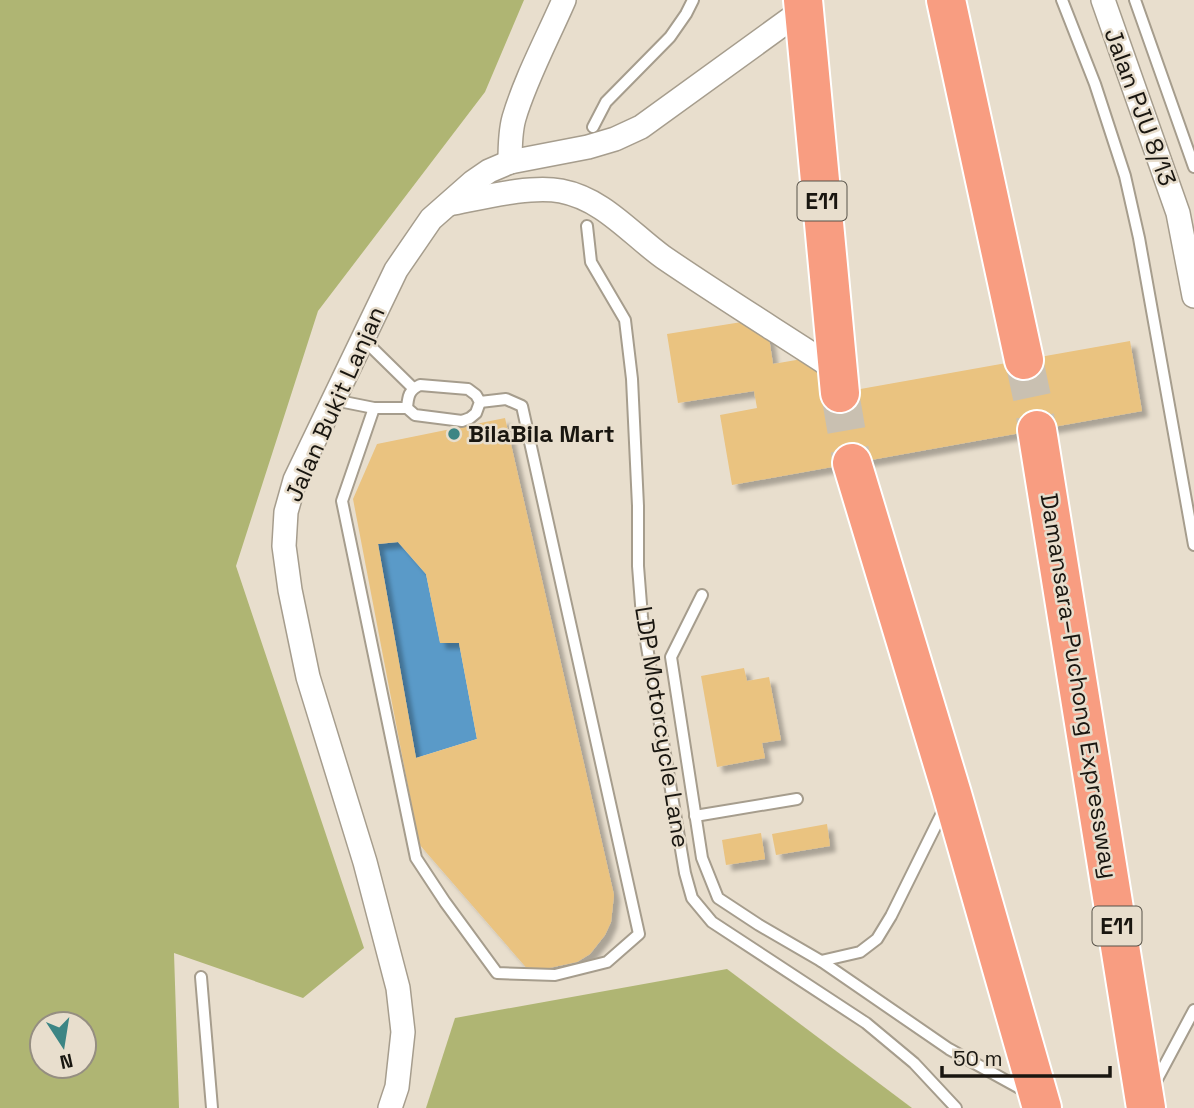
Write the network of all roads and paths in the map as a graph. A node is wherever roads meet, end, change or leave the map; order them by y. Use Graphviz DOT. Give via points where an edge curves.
graph roads {
  1 [pos="565,0"];
  2 [pos="693,0"];
  3 [pos="946,0"];
  4 [pos="1062,0"];
  5 [pos="1103,0"];
  6 [pos="1135,0"];
  7 [pos="803,4"];
  8 [pos="593,127"];
  9 [pos="510,162"];
  10 [pos="1194,167"];
  11 [pos="445,205"];
  12 [pos="587,226"];
  13 [pos="1194,296"];
  14 [pos="363,339"];
  15 [pos="1024,360"];
  16 [pos="839,382"];
  17 [pos="413,388"];
  18 [pos="334,400"];
  19 [pos="480,402"];
  20 [pos="374,408"];
  21 [pos="407,408"];
  22 [pos="1037,430"];
  23 [pos="852,463"];
  24 [pos="1194,545"];
  25 [pos="702,595"];
  26 [pos="952,794"];
  27 [pos="797,799"];
  28 [pos="695,816"];
  29 [pos="821,961"];
  30 [pos="201,977"];
  31 [pos="1194,1010"];
  32 [pos="1040,1103"];
  33 [pos="1146,1105"];
  34 [pos="212,1108"];
  35 [pos="390,1108"];
  36 [pos="956,1108"];
  1 -- 9 [label="street" via="513,120"];
  2 -- 8 [label="lane" via="670,37 606,102"];
  3 -- 15 [label="highway"];
  4 -- 24 [label="lane" via="1125,176"];
  5 -- 13 [label="street, Jalan PJU 8/13" via="1178,213"];
  6 -- 10 [label="lane"];
  7 -- 9 [label="street, Jalan Bukit Lanjan" via="641,127 588,147"];
  7 -- 16 [label="highway, E11"];
  9 -- 11 [label="street, Jalan Bukit Lanjan" via="472,182"];
  11 -- 14 [label="street, Jalan Bukit Lanjan" via="396,270"];
  11 -- 16 [label="street" via="536,190 560,191 593,202"];
  12 -- 36 [label="lane, LDP Motorcycle Lane" via="592,262 625,320 632,379 642,617 692,898 712,922 738,942 866,1023 914,1063"];
  14 -- 17 [label="lane"];
  14 -- 18 [label="street, Jalan Bukit Lanjan"];
  17 -- 19 [label="lane" via="468,389"];
  17 -- 21 [label="lane"];
  18 -- 20 [label="lane"];
  18 -- 35 [label="street, Jalan Bukit Lanjan" via="295,480 286,512 284,546 308,677 398,988 402,1032 397,1087"];
  19 -- 20 [label="lane" via="506,399 522,406 639,934 607,962 555,975 496,973 416,858 342,501"];
  19 -- 21 [label="lane" via="476,413 462,421 415,415"];
  20 -- 21 [label="lane"];
  22 -- 33 [label="highway, Damansara–Puchong Expressway / E11"];
  23 -- 26 [label="highway"];
  25 -- 28 [label="lane" via="671,657"];
  26 -- 29 [label="lane" via="877,939 860,953"];
  26 -- 32 [label="highway"];
  27 -- 28 [label="lane"];
  28 -- 29 [label="lane" via="702,858 718,898"];
  29 -- 32 [label="lane" via="949,1049"];
  30 -- 34 [label="lane"];
  31 -- 33 [label="lane"];
}
